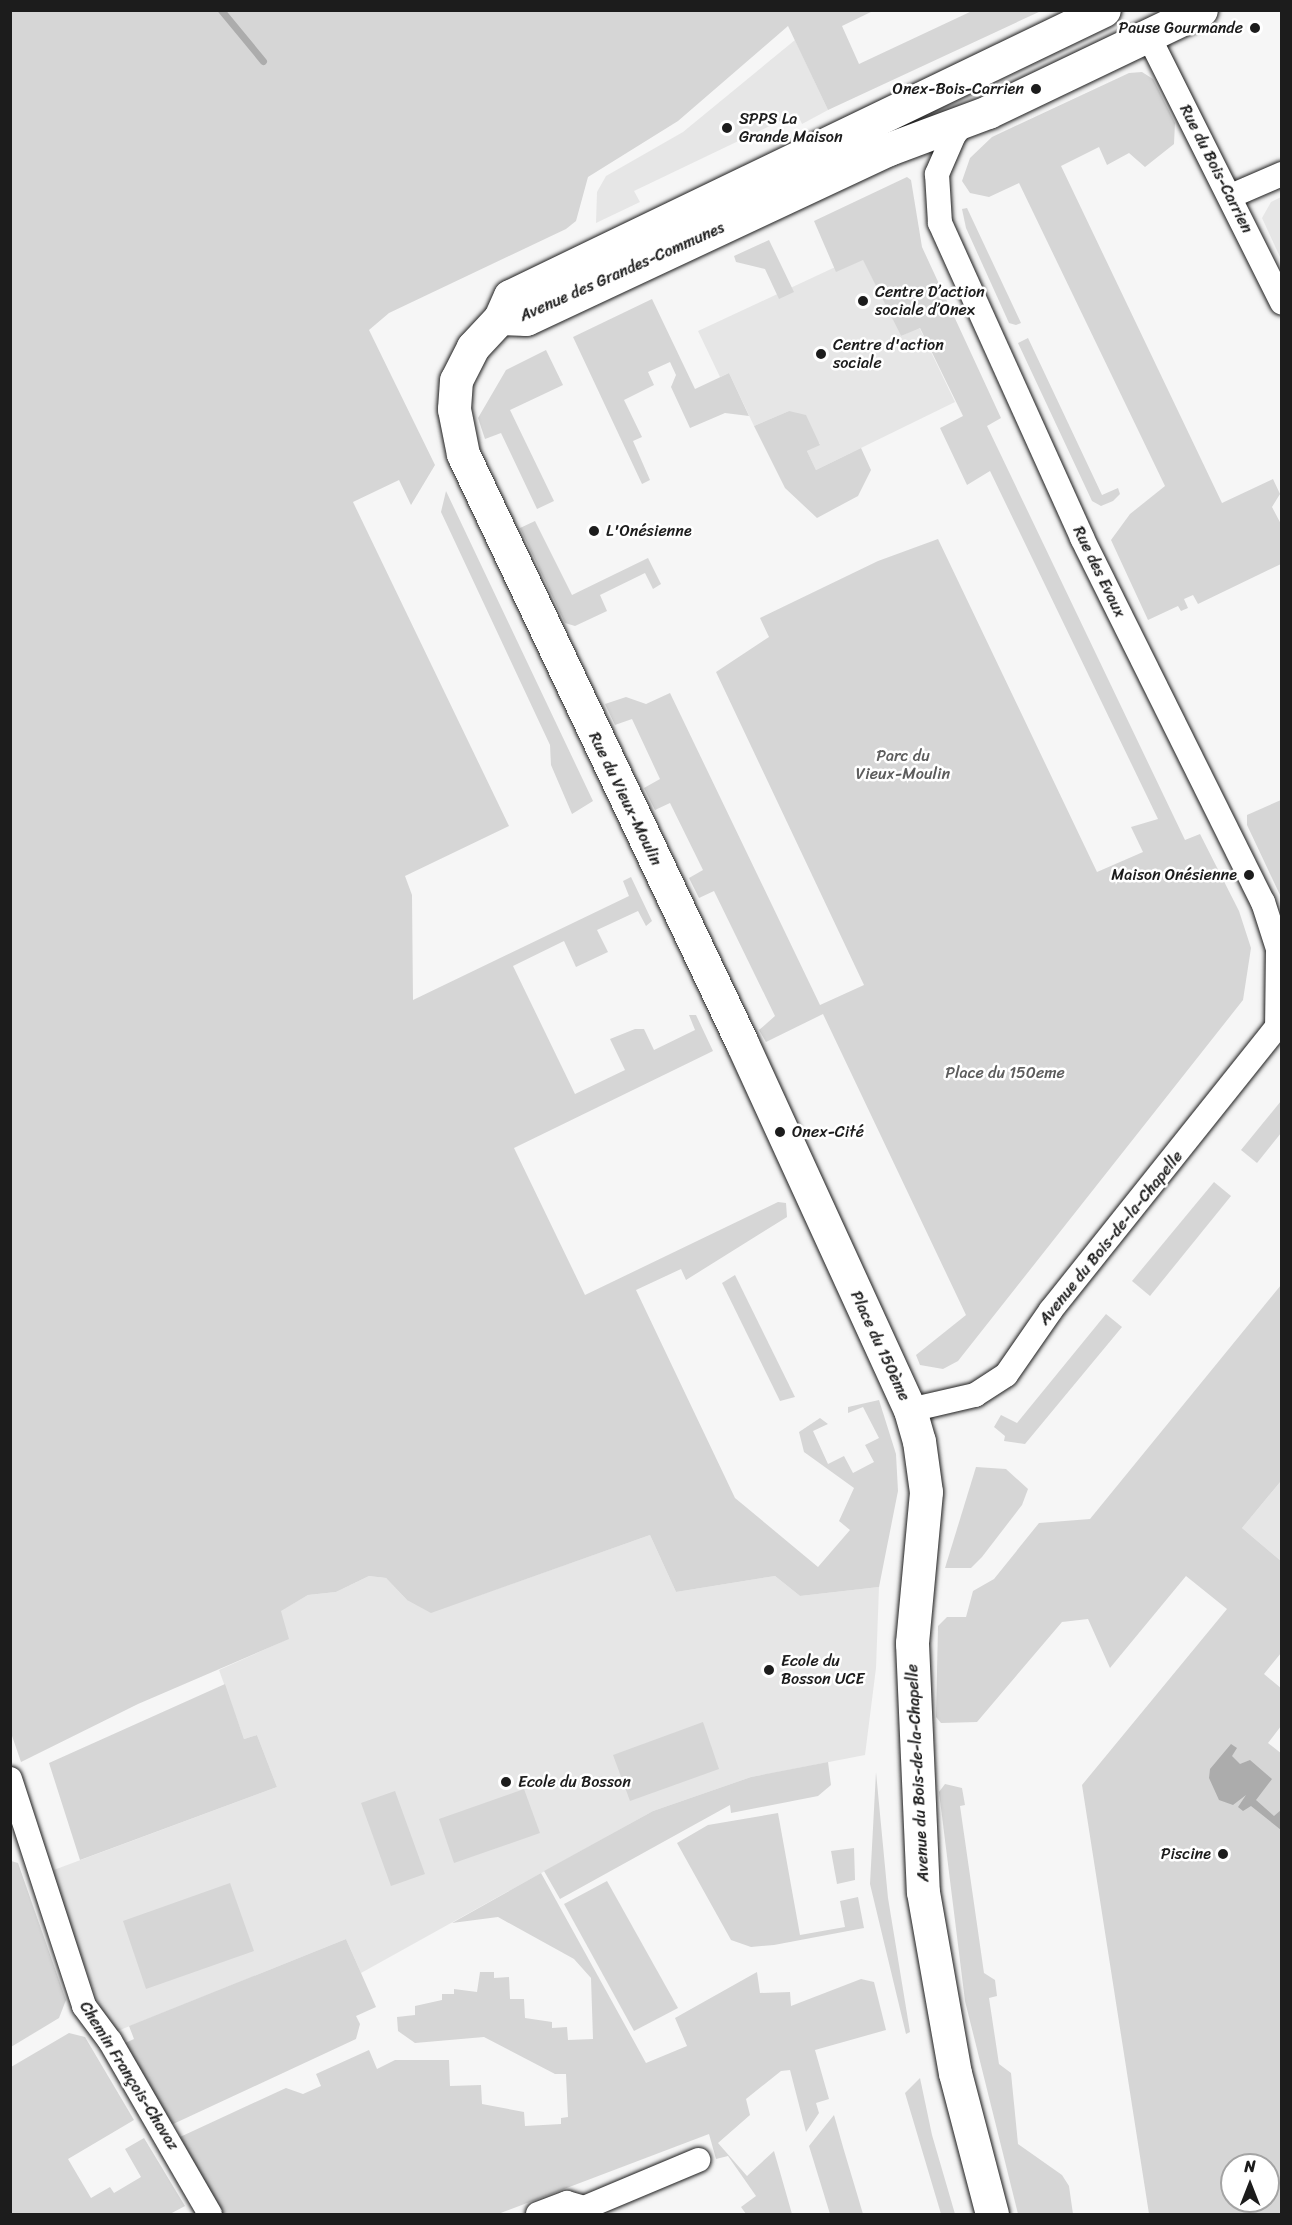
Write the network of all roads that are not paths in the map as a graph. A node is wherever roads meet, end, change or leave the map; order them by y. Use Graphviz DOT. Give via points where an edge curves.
graph roads {
  1 [pos="1104,10"];
  2 [pos="1201,10"];
  3 [pos="1143,24"];
  4 [pos="967,118"];
  5 [pos="1281,174"];
  6 [pos="1231,196"];
  7 [pos="1281,303"];
  8 [pos="500,318"];
  9 [pos="1279,1025"];
  10 [pos="849,1282"];
  11 [pos="910,1410"];
  12 [pos="10,1779"];
  13 [pos="18,1834"];
  14 [pos="698,2160"];
  15 [pos="210,2214"];
  16 [pos="538,2214"];
  17 [pos="992,2214"];
  1 -- 8 [label="street, Avenue des Grandes-Communes" via="510,296"];
  2 -- 3 [label="street, Avenue des Grandes-Communes"];
  3 -- 4 [label="street, Avenue des Grandes-Communes"];
  3 -- 6 [label="street, Rue du Bois-Carrien"];
  4 -- 8 [label="street, Avenue des Grandes-Communes" via="889,149 526,319"];
  4 -- 9 [label="street, Rue des Evaux" via="954,135 937,174 936,204 944,233 1082,538 1263,902 1278,949"];
  5 -- 6 [label="street"];
  6 -- 7 [label="street, Rue du Bois-Carrien"];
  8 -- 10 [label="street, Rue du Vieux-Moulin" via="473,347 456,380 454,409 463,454 742,1043"];
  9 -- 11 [label="street, Avenue du Bois-de-la-Chapelle" via="1051,1310 1006,1375 975,1395"];
  10 -- 11 [label="street, Place du 150ème"];
  11 -- 17 [label="street, Avenue du Bois-de-la-Chapelle" via="924,1466 922,1540 912,1643 923,1892 955,2073"];
  12 -- 13 [label="street, Chemin François-Chavaz"];
  13 -- 15 [label="street, Chemin François-Chavaz" via="84,2006 110,2041"];
  14 -- 16 [label="street" via="584,2208 567,2203"];
}
